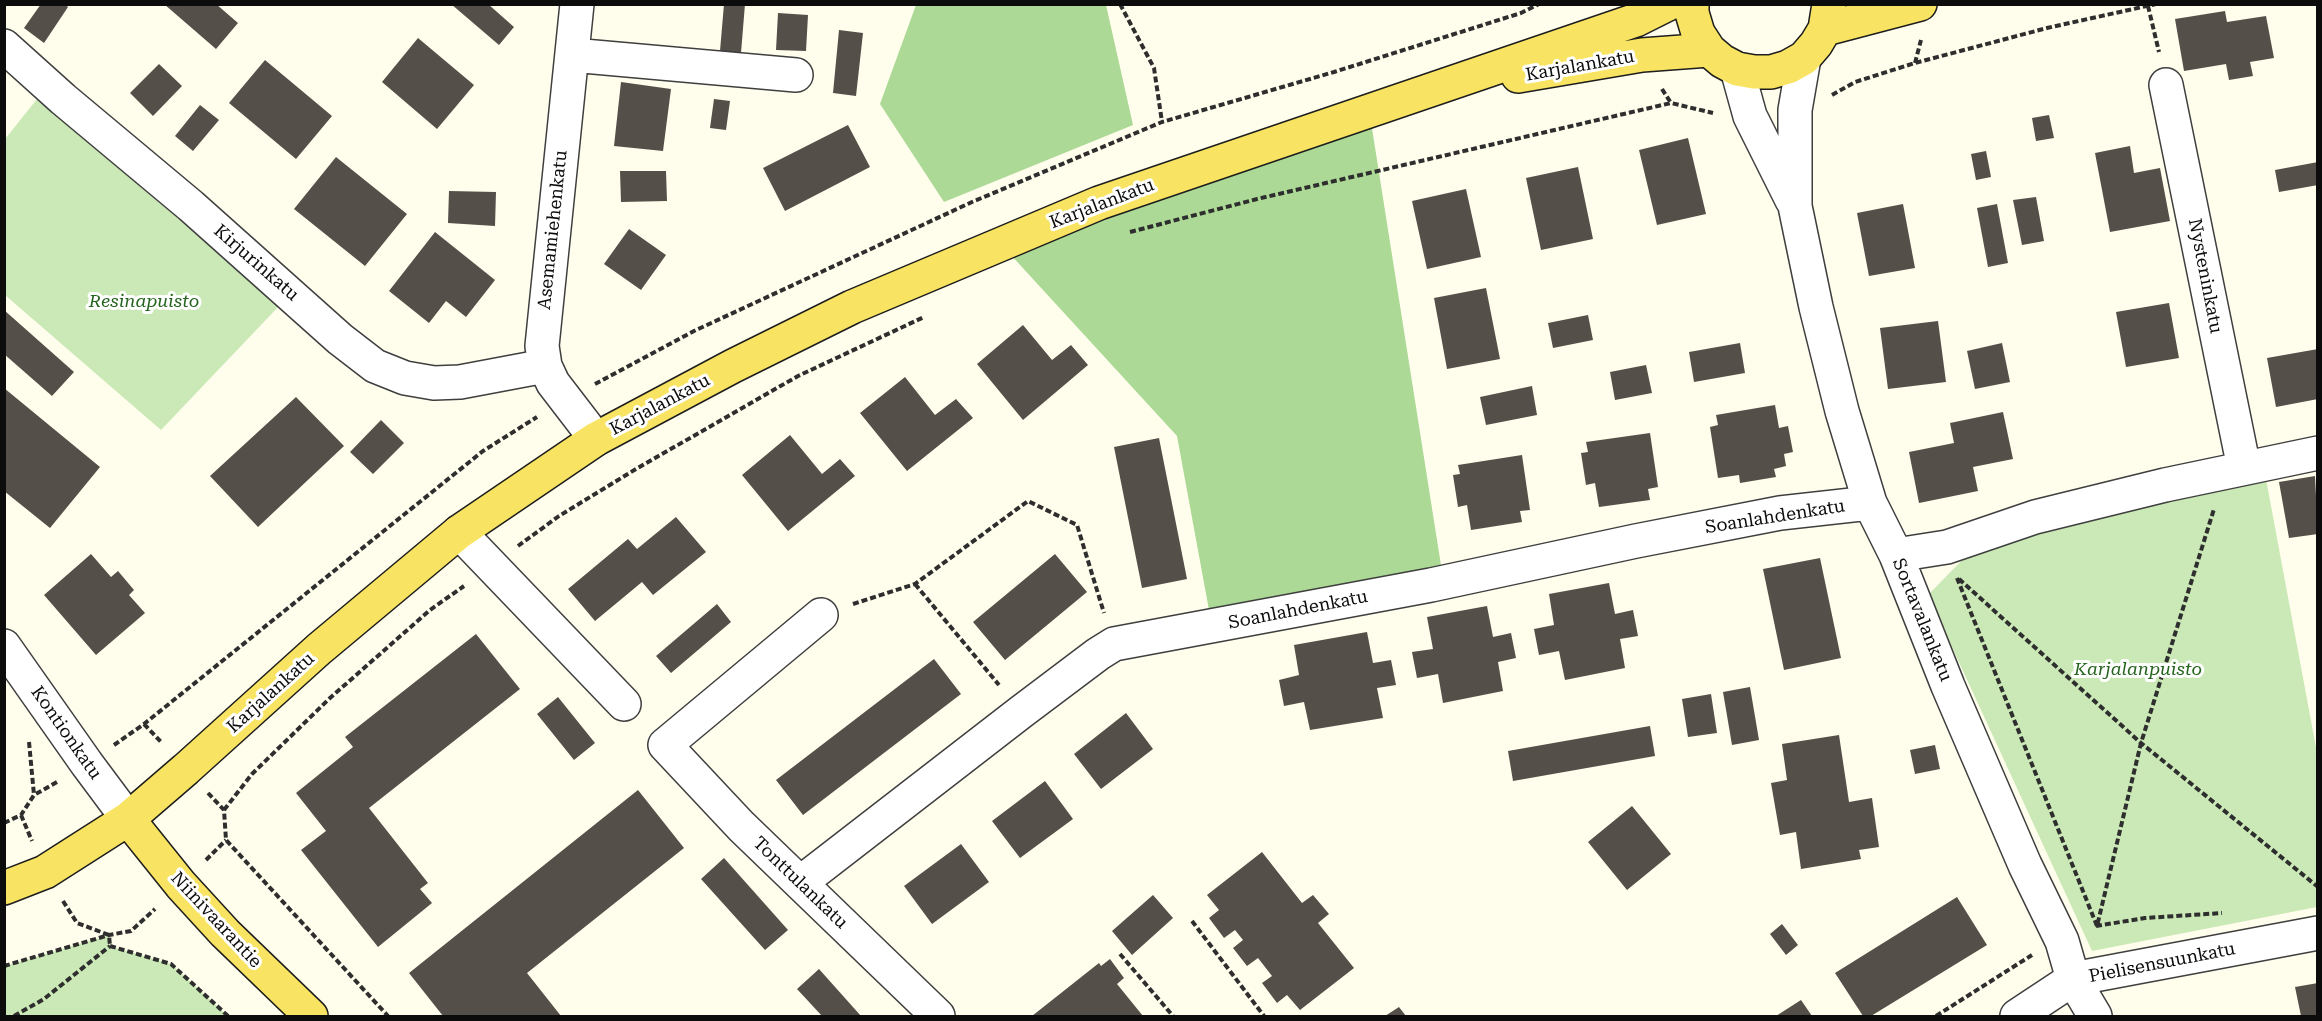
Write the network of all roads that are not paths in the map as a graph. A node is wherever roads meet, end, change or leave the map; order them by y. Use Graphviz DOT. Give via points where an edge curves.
graph roads {
  1 [pos="577,4"];
  2 [pos="1668,4"];
  3 [pos="1692,4"];
  4 [pos="1920,4"];
  5 [pos="1827,17"];
  6 [pos="4,46"];
  7 [pos="1709,50"];
  8 [pos="572,56"];
  9 [pos="1804,58"];
  10 [pos="1737,69"];
  11 [pos="796,75"];
  12 [pos="2166,85"];
  13 [pos="1416,93"];
  14 [pos="1796,207"];
  15 [pos="545,366"];
  16 [pos="596,440"];
  17 [pos="2318,453"];
  18 [pos="2244,468"];
  19 [pos="1870,503"];
  20 [pos="459,532"];
  21 [pos="1896,555"];
  22 [pos="821,615"];
  23 [pos="4,646"];
  24 [pos="624,704"];
  25 [pos="128,819"];
  26 [pos="800,883"];
  27 [pos="4,888"];
  28 [pos="2318,933"];
  29 [pos="2073,979"];
  30 [pos="311,1017"];
  31 [pos="938,1017"];
  32 [pos="2017,1017"];
  33 [pos="2095,1017"];
  1 -- 8 [label="street, Asemamiehenkatu"];
  2 -- 13 [label="main road, Karjalankatu" via="1636,20"];
  3 -- 7 [label="main road" via="1698,33"];
  4 -- 5 [label="main road"];
  5 -- 9 [label="main road" via="1816,44"];
  6 -- 15 [label="street, Kirjurinkatu" via="375,366 405,378 434,383"];
  7 -- 10 [label="main road"];
  7 -- 13 [label="main road, Karjalankatu" via="1642,56"];
  8 -- 11 [label="street"];
  8 -- 15 [label="street, Asemamiehenkatu" via="542,346"];
  9 -- 10 [label="main road" via="1772,72"];
  9 -- 14 [label="street, Sortavalankatu" via="1795,110"];
  10 -- 14 [label="street, Sortavalankatu" via="1750,116"];
  12 -- 18 [label="street, Nysteninkatu"];
  13 -- 16 [label="main road, Karjalankatu" via="1099,203 852,307"];
  14 -- 19 [label="street, Sortavalankatu" via="1816,307"];
  15 -- 16 [label="street, Asemamiehenkatu" via="553,383"];
  16 -- 20 [label="main road, Karjalankatu"];
  17 -- 18 [label="street"];
  18 -- 21 [label="street" via="2035,517 1952,562"];
  19 -- 21 [label="street, Sortavalankatu"];
  19 -- 26 [label="street, Soanlahdenkatu" via="1780,513 1431,585 1114,644"];
  20 -- 24 [label="street"];
  20 -- 25 [label="main road, Karjalankatu" via="319,649"];
  21 -- 29 [label="street, Sortavalankatu" via="1948,686 2061,941"];
  22 -- 26 [label="street, Tonttulankatu" via="665,745"];
  23 -- 25 [label="street, Kontionkatu"];
  25 -- 27 [label="main road, Karjalankatu" via="45,872"];
  25 -- 30 [label="main road, Niinivaarantie" via="225,933"];
  26 -- 31 [label="street, Tonttulankatu"];
  28 -- 29 [label="street, Pielisensuunkatu"];
  29 -- 32 [label="street, Pielisensuunkatu"];
  29 -- 33 [label="street, Sortavalankatu"];
}
